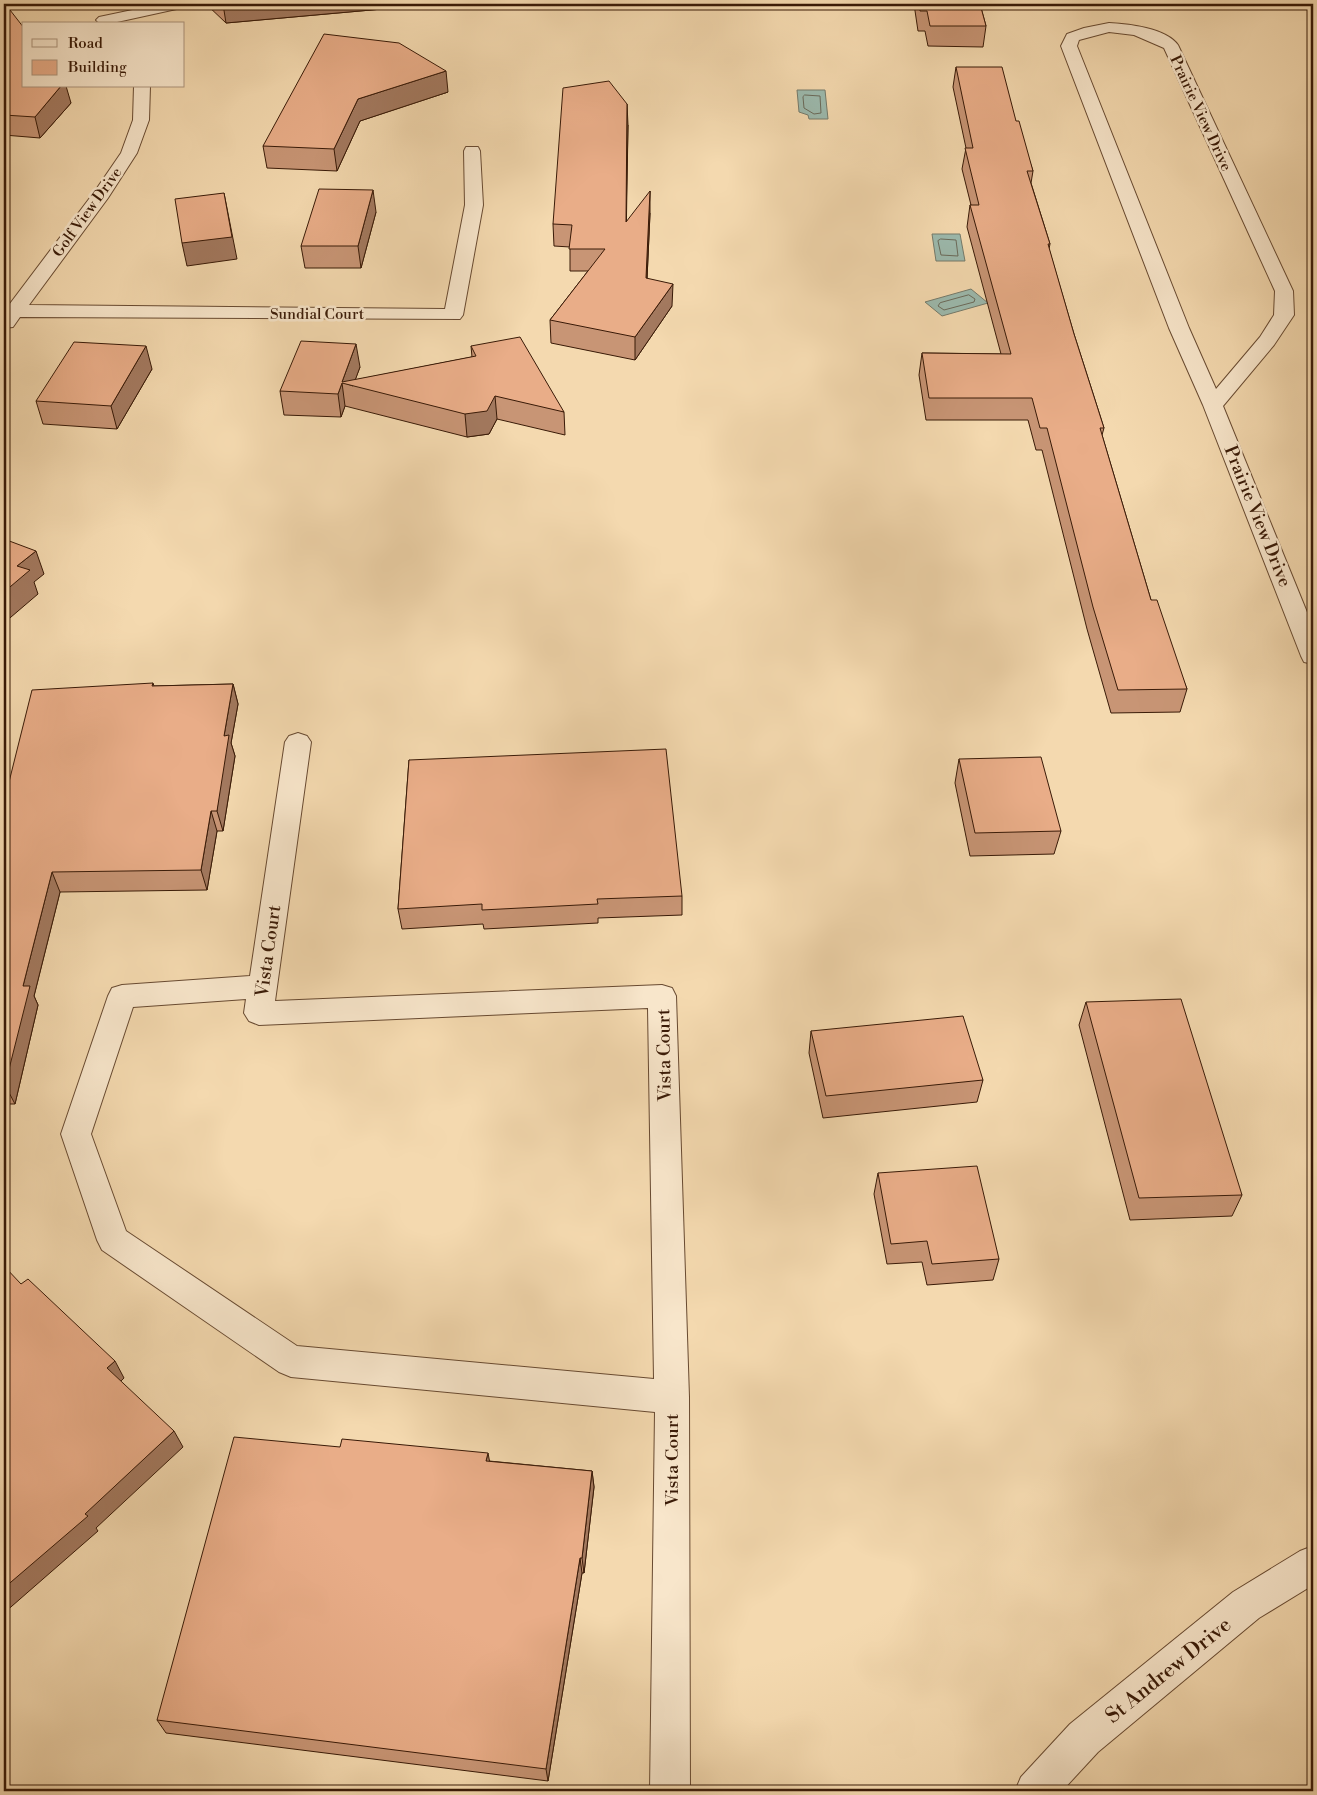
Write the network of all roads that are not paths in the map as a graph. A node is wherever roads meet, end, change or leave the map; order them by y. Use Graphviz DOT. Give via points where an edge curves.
graph roads {
  1 [pos="180,4"];
  2 [pos="102,18"];
  3 [pos="142,88"];
  4 [pos="472,151"];
  5 [pos="7,316"];
  6 [pos="1213,405"];
  7 [pos="1313,656"];
  8 [pos="298,742"];
  9 [pos="263,986"];
  10 [pos="672,1397"];
  11 [pos="1313,1564"];
  12 [pos="670,1791"];
  13 [pos="1035,1791"];
  1 -- 2 [label="street"];
  3 -- 5 [label="street, Golf View Drive" via="141,120 129,153 102,194"];
  4 -- 5 [label="street, Sundial Court" via="474,205 453,315"];
  6 -- 6 [label="street, Prairie View Drive" via="1179,328 1069,46 1072,37 1086,30 1138,30 1170,45 1284,291 1284,315 1267,341"];
  6 -- 7 [label="street, Prairie View Drive"];
  8 -- 9 [label="street, Vista Court"];
  9 -- 10 [label="street, Vista Court" via="259,1013 662,996"];
  9 -- 10 [label="street" via="122,996 76,1134 113,1240 291,1361"];
  10 -- 12 [label="street, Vista Court"];
  11 -- 13 [label="street, St Andrew Drive" via="1230,1618 1084,1738"];
}
